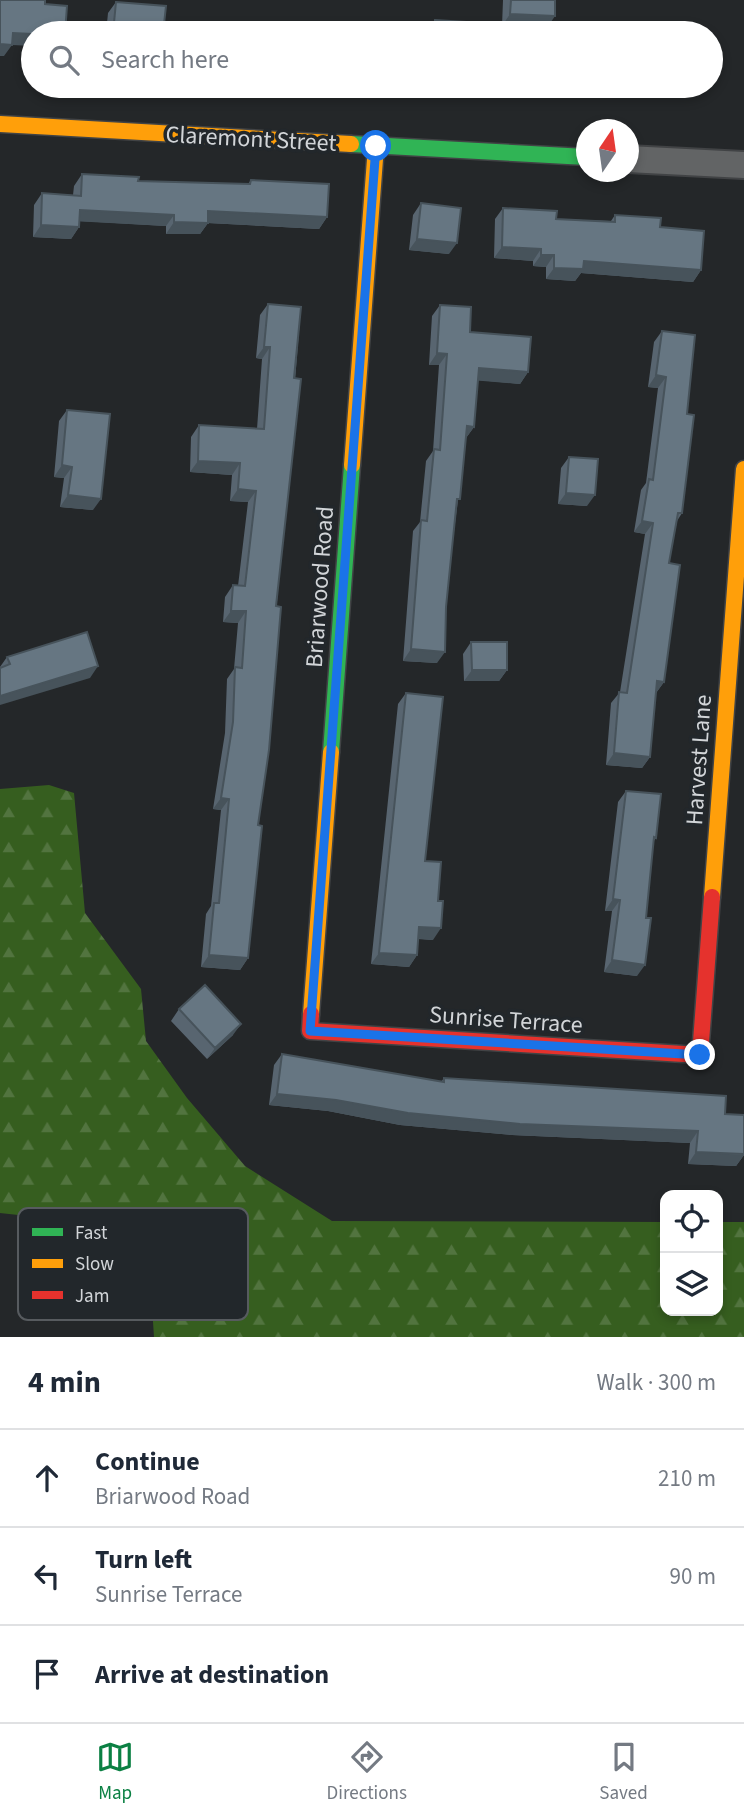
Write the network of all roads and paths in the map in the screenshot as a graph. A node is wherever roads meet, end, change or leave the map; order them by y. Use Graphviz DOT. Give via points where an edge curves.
graph roads {
  1 [pos="0,124"];
  2 [pos="376,146"];
  3 [pos="576,156"];
  4 [pos="639,160"];
  5 [pos="744,165"];
  6 [pos="744,469"];
  7 [pos="310,1031"];
  8 [pos="700,1055"];
  1 -- 2 [label="street, Claremont Street"];
  2 -- 3 [label="street, Claremont Street"];
  2 -- 7 [label="street, Briarwood Road"];
  4 -- 5 [label="street"];
  6 -- 8 [label="street, Harvest Lane"];
  7 -- 8 [label="street, Sunrise Terrace"];
}
